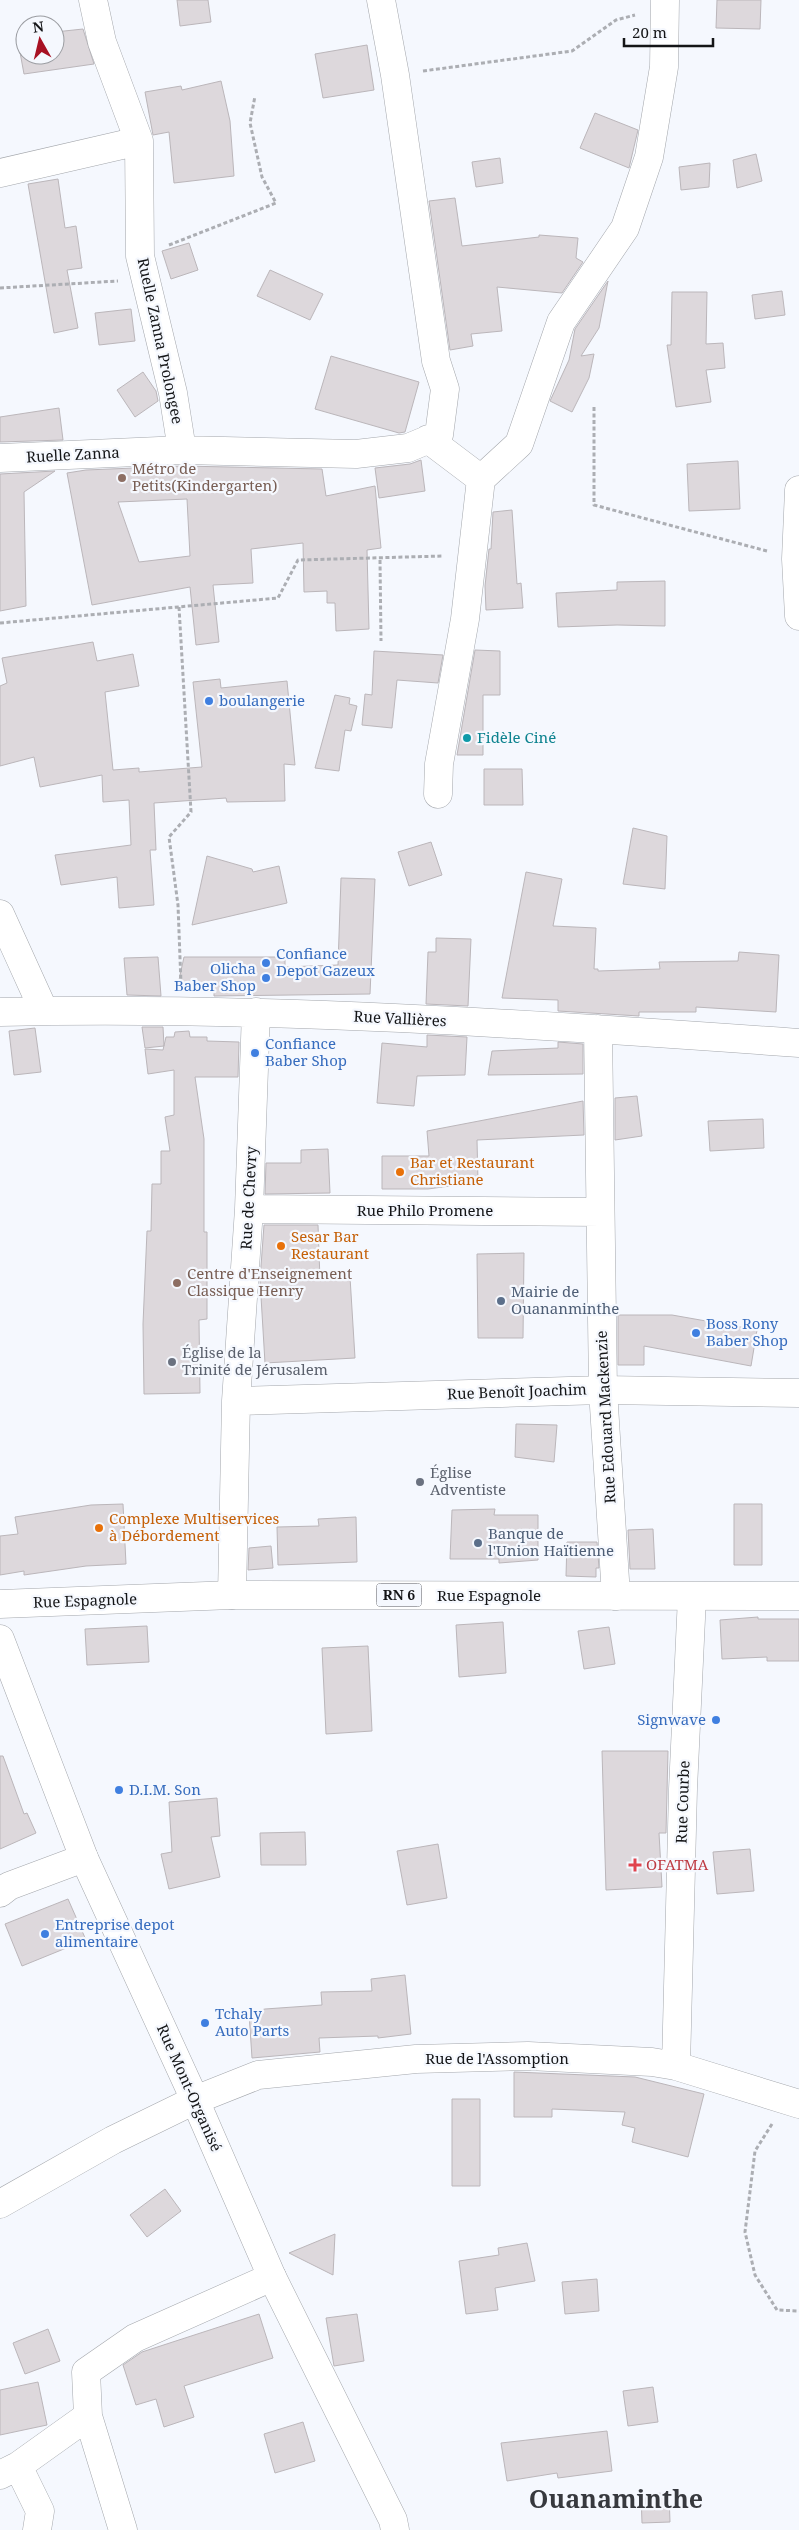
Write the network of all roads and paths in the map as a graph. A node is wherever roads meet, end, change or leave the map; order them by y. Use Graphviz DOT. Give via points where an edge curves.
graph roads {
  1 [pos="93,0"];
  2 [pos="381,0"];
  3 [pos="665,4"];
  4 [pos="395,75"];
  5 [pos="255,96"];
  6 [pos="139,141"];
  7 [pos="0,173"];
  8 [pos="143,268"];
  9 [pos="0,288"];
  10 [pos="594,406"];
  11 [pos="428,439"];
  12 [pos="182,450"];
  13 [pos="0,458"];
  14 [pos="481,479"];
  15 [pos="799,490"];
  16 [pos="472,555"];
  17 [pos="796,559"];
  18 [pos="380,560"];
  19 [pos="179,607"];
  20 [pos="799,616"];
  21 [pos="0,623"];
  22 [pos="382,641"];
  23 [pos="438,794"];
  24 [pos="0,914"];
  25 [pos="183,1010"];
  26 [pos="0,1012"];
  27 [pos="44,1012"];
  28 [pos="256,1012"];
  29 [pos="598,1029"];
  30 [pos="799,1043"];
  31 [pos="249,1209"];
  32 [pos="600,1212"];
  33 [pos="603,1390"];
  34 [pos="799,1393"];
  35 [pos="236,1401"];
  36 [pos="232,1595"];
  37 [pos="616,1596"];
  38 [pos="799,1596"];
  39 [pos="692,1597"];
  40 [pos="0,1604"];
  41 [pos="0,1639"];
  42 [pos="84,1858"];
  43 [pos="0,1893"];
  44 [pos="676,2066"];
  45 [pos="195,2100"];
  46 [pos="793,2102"];
  47 [pos="0,2204"];
  48 [pos="272,2278"];
  49 [pos="799,2311"];
  50 [pos="88,2416"];
  51 [pos="9,2470"];
  52 [pos="37,2530"];
  53 [pos="123,2530"];
  54 [pos="395,2530"];
  1 -- 6 [label="street, Ruelle Zanna Prolongee" via="102,42"];
  2 -- 4 [label="street"];
  3 -- 4 [label="path" via="616,20 572,51"];
  3 -- 14 [label="street" via="664,67 649,157 625,228 561,322 519,444"];
  4 -- 11 [label="street" via="436,361 445,388 439,435"];
  5 -- 8 [label="path" via="250,124 262,177 276,203"];
  6 -- 7 [label="street"];
  6 -- 8 [label="street, Ruelle Zanna Prolongee"];
  8 -- 9 [label="path"];
  8 -- 12 [label="street, Ruelle Zanna Prolongee" via="173,393"];
  10 -- 17 [label="path" via="594,505"];
  11 -- 12 [label="street, Ruelle Zanna" via="408,448 356,454"];
  11 -- 14 [label="street"];
  12 -- 13 [label="street, Ruelle Zanna"];
  14 -- 16 [label="street"];
  15 -- 17 [label="street"];
  16 -- 18 [label="path"];
  16 -- 23 [label="street" via="465,618 439,764"];
  17 -- 20 [label="street"];
  18 -- 19 [label="path" via="298,560 278,598"];
  18 -- 22 [label="path"];
  19 -- 21 [label="path"];
  19 -- 25 [label="path" via="191,812 169,837 178,904"];
  24 -- 27 [label="street"];
  25 -- 27 [label="street, Rue Vallières"];
  25 -- 28 [label="street, Rue Vallières"];
  26 -- 27 [label="street, Rue Vallières"];
  28 -- 29 [label="street, Rue Vallières"];
  28 -- 31 [label="street, Rue de Chevry"];
  29 -- 30 [label="street, Rue Vallières"];
  29 -- 32 [label="street, Rue Edouard Mackenzie"];
  31 -- 32 [label="street, Rue Philo Promene"];
  31 -- 35 [label="street, Rue de Chevry"];
  32 -- 33 [label="street, Rue Edouard Mackenzie"];
  33 -- 34 [label="street, Rue Benoît Joachim"];
  33 -- 35 [label="street, Rue Benoît Joachim"];
  33 -- 37 [label="street, Rue Edouard Mackenzie"];
  35 -- 36 [label="street, Rue de Chevry"];
  36 -- 37 [label="street, Rue Espagnole / RN 6"];
  36 -- 40 [label="street, Rue Espagnole / RN 6"];
  37 -- 39 [label="street, Rue Espagnole / RN 6"];
  38 -- 39 [label="street, Rue Espagnole / RN 6"];
  39 -- 44 [label="street, Rue Courbe"];
  41 -- 42 [label="street, Rue Mont-Organisé"];
  42 -- 43 [label="street" via="9,1886"];
  42 -- 45 [label="street, Rue Mont-Organisé"];
  44 -- 45 [label="street, Rue de l'Assomption" via="528,2056 416,2059 258,2075"];
  44 -- 46 [label="street, Rue de l'Assomption"];
  45 -- 47 [label="street, Rue de l'Assomption" via="113,2140"];
  45 -- 48 [label="street, Rue Mont-Organisé"];
  46 -- 49 [label="path" via="755,2151 745,2232 755,2275 777,2310"];
  48 -- 50 [label="street" via="135,2338 86,2372"];
  48 -- 54 [label="street, Rue Mont-Organisé" via="393,2520"];
  50 -- 51 [label="street"];
  50 -- 53 [label="street"];
  51 -- 52 [label="street" via="40,2511"];
}
